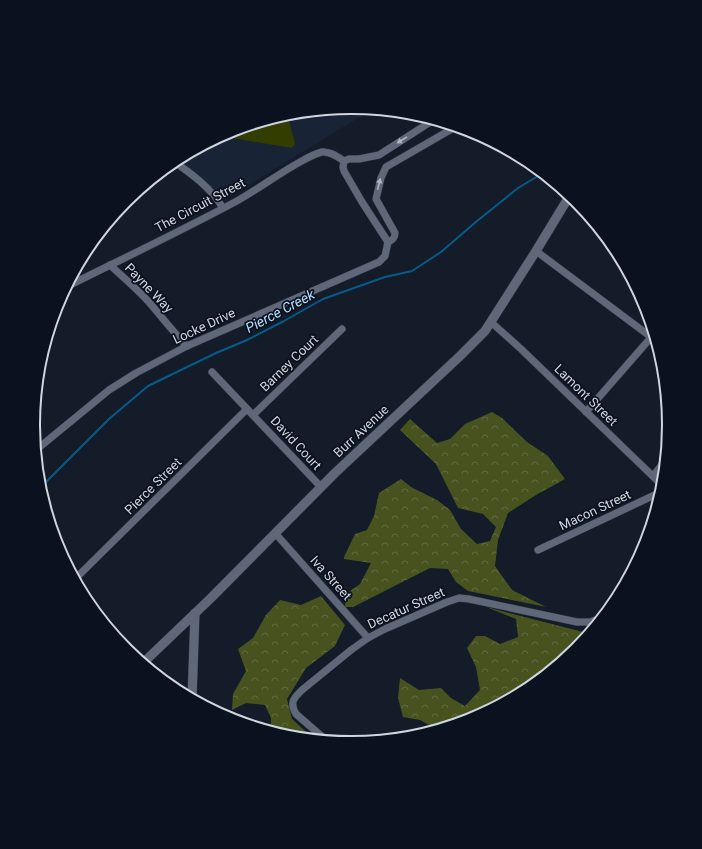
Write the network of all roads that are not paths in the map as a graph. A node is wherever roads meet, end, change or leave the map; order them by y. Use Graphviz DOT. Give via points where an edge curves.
graph roads {
  1 [pos="429,123"];
  2 [pos="450,130"];
  3 [pos="379,155"];
  4 [pos="344,161"];
  5 [pos="179,165"];
  6 [pos="386,167"];
  7 [pos="376,199"];
  8 [pos="566,201"];
  9 [pos="362,202"];
  10 [pos="223,208"];
  11 [pos="388,242"];
  12 [pos="536,251"];
  13 [pos="110,265"];
  14 [pos="74,283"];
  15 [pos="491,322"];
  16 [pos="342,329"];
  17 [pos="648,333"];
  18 [pos="650,342"];
  19 [pos="187,346"];
  20 [pos="212,372"];
  21 [pos="247,409"];
  22 [pos="586,412"];
  23 [pos="253,415"];
  24 [pos="41,446"];
  25 [pos="658,469"];
  26 [pos="653,476"];
  27 [pos="657,480"];
  28 [pos="321,487"];
  29 [pos="653,496"];
  30 [pos="275,533"];
  31 [pos="538,550"];
  32 [pos="79,575"];
  33 [pos="195,613"];
  34 [pos="592,621"];
  35 [pos="368,638"];
  36 [pos="147,659"];
  37 [pos="192,692"];
  38 [pos="319,734"];
  1 -- 3 [label="street, one-way"];
  2 -- 6 [label="street"];
  3 -- 4 [label="street"];
  3 -- 6 [label="street"];
  4 -- 9 [label="street" via="344,170"];
  4 -- 10 [label="street, The Circuit Street" via="328,152 315,154"];
  5 -- 10 [label="street" via="202,182"];
  7 -- 6 [label="street, one-way"];
  7 -- 9 [label="street" via="367,203"];
  7 -- 11 [label="street, Locke Drive" via="395,233 393,240"];
  8 -- 12 [label="street, Burr Avenue"];
  9 -- 11 [label="street"];
  10 -- 13 [label="street, The Circuit Street"];
  11 -- 19 [label="street, Locke Drive" via="385,256 379,262"];
  12 -- 15 [label="street, Burr Avenue"];
  12 -- 17 [label="street"];
  13 -- 14 [label="street, The Circuit Street"];
  13 -- 19 [label="street, Payne Way" via="141,294"];
  15 -- 22 [label="street, Lamont Street"];
  15 -- 28 [label="street, Burr Avenue" via="460,356"];
  16 -- 23 [label="street, Barney Court"];
  18 -- 22 [label="street"];
  19 -- 24 [label="street, Locke Drive" via="122,381"];
  20 -- 21 [label="street"];
  21 -- 23 [label="street"];
  21 -- 32 [label="street, Pierce Street"];
  22 -- 26 [label="street, Lamont Street"];
  23 -- 28 [label="street, David Court"];
  25 -- 26 [label="street"];
  26 -- 27 [label="street, Lamont Street"];
  28 -- 30 [label="street, Burr Avenue"];
  29 -- 31 [label="street, Macon Street"];
  30 -- 33 [label="street, Burr Avenue"];
  30 -- 35 [label="street, Iva Street"];
  33 -- 36 [label="street, Burr Avenue"];
  33 -- 37 [label="street"];
  34 -- 35 [label="street, Decatur Street" via="576,622 459,598 385,628"];
  35 -- 38 [label="street, Decatur Street" via="293,700 292,705 296,714"];
}
